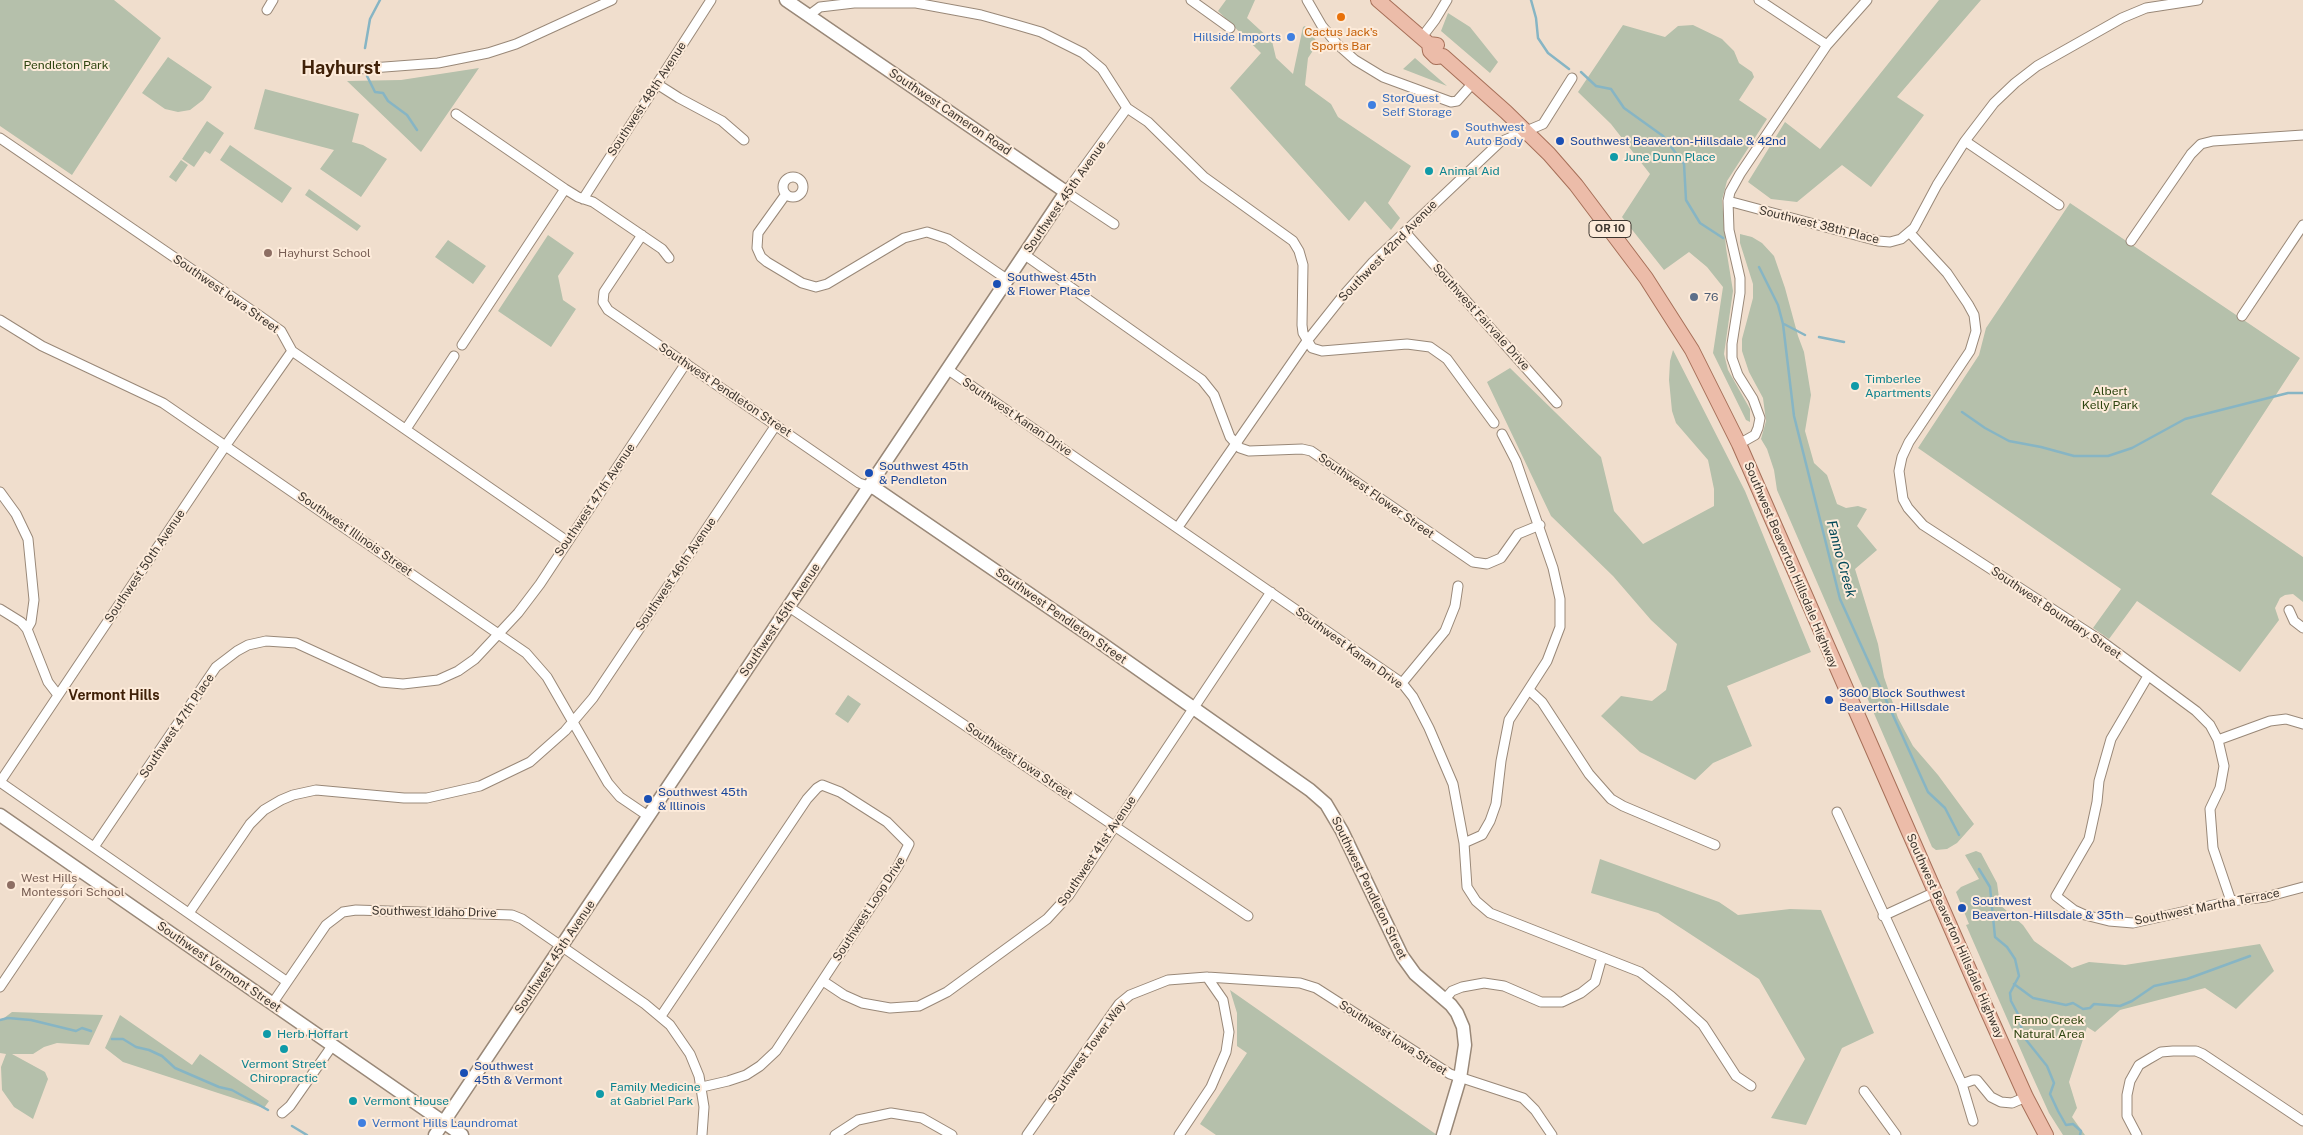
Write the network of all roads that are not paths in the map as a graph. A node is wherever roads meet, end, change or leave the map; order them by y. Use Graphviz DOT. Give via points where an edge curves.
graph roads {
  1 [pos="273,0"];
  2 [pos="612,0"];
  3 [pos="711,0"];
  4 [pos="786,0"];
  5 [pos="1307,0"];
  6 [pos="1378,0"];
  7 [pos="1447,0"];
  8 [pos="1759,0"];
  9 [pos="1867,0"];
  10 [pos="2198,0"];
  11 [pos="1194,1"];
  12 [pos="267,10"];
  13 [pos="808,16"];
  14 [pos="1230,28"];
  15 [pos="1425,40"];
  16 [pos="1827,45"];
  17 [pos="358,69"];
  18 [pos="1572,78"];
  19 [pos="1473,82"];
  20 [pos="657,84"];
  21 [pos="1127,108"];
  22 [pos="456,114"];
  23 [pos="1526,130"];
  24 [pos="2303,135"];
  25 [pos="0,138"];
  26 [pos="744,140"];
  27 [pos="1965,141"];
  28 [pos="565,189"];
  29 [pos="1066,192"];
  30 [pos="786,194"];
  31 [pos="583,199"];
  32 [pos="1728,201"];
  33 [pos="2059,205"];
  34 [pos="1114,224"];
  35 [pos="2303,225"];
  36 [pos="1405,232"];
  37 [pos="1910,233"];
  38 [pos="642,235"];
  39 [pos="2131,240"];
  40 [pos="1025,255"];
  41 [pos="669,258"];
  42 [pos="1008,280"];
  43 [pos="2242,316"];
  44 [pos="0,320"];
  45 [pos="1307,341"];
  46 [pos="462,345"];
  47 [pos="292,351"];
  48 [pos="454,356"];
  49 [pos="686,363"];
  50 [pos="947,369"];
  51 [pos="1557,403"];
  52 [pos="1494,423"];
  53 [pos="776,425"];
  54 [pos="406,429"];
  55 [pos="1502,434"];
  56 [pos="1236,444"];
  57 [pos="1739,444"];
  58 [pos="226,445"];
  59 [pos="868,486"];
  60 [pos="0,492"];
  61 [pos="1540,525"];
  62 [pos="1178,527"];
  63 [pos="567,541"];
  64 [pos="1458,586"];
  65 [pos="1271,592"];
  66 [pos="789,607"];
  67 [pos="0,608"];
  68 [pos="2289,610"];
  69 [pos="2303,628"];
  70 [pos="28,629"];
  71 [pos="499,634"];
  72 [pos="2148,676"];
  73 [pos="1402,683"];
  74 [pos="1529,690"];
  75 [pos="58,695"];
  76 [pos="1192,707"];
  77 [pos="574,722"];
  78 [pos="2303,724"];
  79 [pos="2218,740"];
  80 [pos="0,782"];
  81 [pos="1837,812"];
  82 [pos="0,815"];
  83 [pos="648,816"];
  84 [pos="1115,825"];
  85 [pos="1464,843"];
  86 [pos="1715,845"];
  87 [pos="94,847"];
  88 [pos="79,870"];
  89 [pos="2303,887"];
  90 [pos="1935,892"];
  91 [pos="2231,901"];
  92 [pos="189,913"];
  93 [pos="1248,916"];
  94 [pos="1883,916"];
  95 [pos="561,947"];
  96 [pos="1602,957"];
  97 [pos="1207,977"];
  98 [pos="286,981"];
  99 [pos="823,981"];
  100 [pos="1308,984"];
  101 [pos="0,987"];
  102 [pos="1445,999"];
  103 [pos="272,1004"];
  104 [pos="661,1016"];
  105 [pos="332,1046"];
  106 [pos="1460,1078"];
  107 [pos="1962,1084"];
  108 [pos="1751,1086"];
  109 [pos="702,1087"];
  110 [pos="1864,1091"];
  111 [pos="2026,1097"];
  112 [pos="282,1113"];
  113 [pos="1973,1121"];
  114 [pos="2303,1121"];
  115 [pos="444,1122"];
  116 [pos="436,1135"];
  117 [pos="462,1135"];
  118 [pos="702,1135"];
  119 [pos="835,1135"];
  120 [pos="952,1135"];
  121 [pos="1027,1135"];
  122 [pos="1179,1135"];
  123 [pos="1443,1135"];
  124 [pos="1552,1135"];
  125 [pos="1896,1135"];
  126 [pos="2046,1135"];
  127 [pos="2137,1135"];
  1 -- 12 [label="street"];
  2 -- 17 [label="street" via="516,44 488,53 438,62"];
  3 -- 20 [label="street, Southwest 48th Avenue"];
  4 -- 13 [label="street, Southwest Cameron Road"];
  5 -- 19 [label="street" via="1337,44 1355,60 1383,77 1451,102 1462,96"];
  6 -- 15 [label="main road, Southwest Beaverton Hillsdale Highway / OR 10"];
  7 -- 15 [label="street"];
  8 -- 16 [label="street"];
  9 -- 16 [label="street"];
  10 -- 27 [label="street" via="2146,8 2098,30 2037,66 2003,94"];
  11 -- 14 [label="street"];
  13 -- 21 [label="street" via="820,7 898,2 1008,22 1041,32 1089,56 1102,69"];
  13 -- 29 [label="street, Southwest Cameron Road"];
  15 -- 19 [label="main road, Southwest Beaverton Hillsdale Highway / OR 10" via="1436,57 1443,56"];
  16 -- 32 [label="street" via="1740,174"];
  18 -- 23 [label="street, Southwest 42nd Avenue" via="1546,121"];
  19 -- 23 [label="main road, Southwest Beaverton Hillsdale Highway / OR 10"];
  20 -- 26 [label="street" via="722,122"];
  20 -- 31 [label="street, Southwest 48th Avenue"];
  21 -- 29 [label="street, Southwest 45th Avenue"];
  21 -- 45 [label="street" via="1148,122 1204,178 1293,241 1303,265 1302,325"];
  22 -- 28 [label="street"];
  23 -- 36 [label="street, Southwest 42nd Avenue" via="1500,142"];
  23 -- 57 [label="main road, Southwest Beaverton Hillsdale Highway / OR 10" via="1601,216 1646,278 1692,350"];
  24 -- 39 [label="street" via="2201,144"];
  25 -- 47 [label="street, Southwest Iowa Street" via="281,331"];
  27 -- 33 [label="street"];
  27 -- 37 [label="street"];
  28 -- 31 [label="street"];
  28 -- 46 [label="street"];
  29 -- 34 [label="street, Southwest Cameron Road"];
  29 -- 40 [label="street, Southwest 45th Avenue"];
  30 -- 42 [label="street" via="758,233 757,248 767,262 802,283 816,286 833,281 904,238 927,232 948,239"];
  31 -- 38 [label="street" via="593,202"];
  32 -- 37 [label="street, Southwest 38th Place" via="1878,241 1895,241"];
  32 -- 57 [label="street" via="1729,230 1740,286 1732,358 1760,418 1755,434"];
  35 -- 43 [label="street"];
  36 -- 45 [label="street, Southwest 42nd Avenue" via="1342,297"];
  36 -- 51 [label="street, Southwest Fairvale Drive"];
  37 -- 72 [label="street, Southwest Boundary Street" via="1947,273 1968,304 1974,315 1976,331 1970,351 1909,442 1899,471 1908,508 1923,525 2100,640"];
  38 -- 41 [label="street"];
  38 -- 49 [label="street, Southwest Pendleton Street" via="604,292 603,302 608,310"];
  40 -- 42 [label="street, Southwest 45th Avenue"];
  40 -- 56 [label="street" via="1202,380 1214,395 1226,428"];
  42 -- 50 [label="street, Southwest 45th Avenue"];
  44 -- 58 [label="street, Southwest Illinois Street" via="42,346 155,398"];
  45 -- 52 [label="street" via="1312,348 1322,351 1407,344 1430,347 1447,359"];
  45 -- 56 [label="street, Southwest 42nd Avenue"];
  47 -- 54 [label="street, Southwest Iowa Street"];
  47 -- 58 [label="street, Southwest 50th Avenue"];
  48 -- 54 [label="street"];
  49 -- 53 [label="street, Southwest Pendleton Street"];
  49 -- 63 [label="street, Southwest 47th Avenue"];
  50 -- 59 [label="street, Southwest 45th Avenue"];
  50 -- 62 [label="street, Southwest Kanan Drive"];
  53 -- 59 [label="street, Southwest Pendleton Street"];
  53 -- 77 [label="street, Southwest 46th Avenue" via="610,674"];
  54 -- 63 [label="street, Southwest Iowa Street"];
  55 -- 61 [label="street" via="1516,461"];
  56 -- 61 [label="street, Southwest Flower Street" via="1249,451 1312,451 1473,562 1487,564 1501,558 1518,534"];
  56 -- 62 [label="street, Southwest 42nd Avenue"];
  57 -- 90 [label="main road, Southwest Beaverton Hillsdale Highway / OR 10"];
  58 -- 71 [label="street, Southwest Illinois Street"];
  58 -- 75 [label="street, Southwest 50th Avenue"];
  59 -- 66 [label="street, Southwest 45th Avenue"];
  59 -- 76 [label="street, Southwest Pendleton Street"];
  60 -- 70 [label="street" via="28,539 34,600"];
  61 -- 74 [label="street" via="1557,585 1560,617 1555,645"];
  62 -- 65 [label="street, Southwest Kanan Drive"];
  63 -- 71 [label="street, Southwest 47th Avenue" via="540,584"];
  64 -- 73 [label="street" via="1455,606 1445,631"];
  65 -- 73 [label="street, Southwest Kanan Drive"];
  65 -- 76 [label="street, Southwest 41st Avenue"];
  66 -- 83 [label="street, Southwest 45th Avenue"];
  66 -- 84 [label="street, Southwest Iowa Street"];
  67 -- 70 [label="street"];
  68 -- 69 [label="street" via="2294,621"];
  70 -- 75 [label="street" via="48,682"];
  71 -- 77 [label="street, Southwest Illinois Street" via="538,664"];
  71 -- 87 [label="street, Southwest 47th Place" via="458,671 432,681 403,684 381,682 296,643 266,641 248,645 216,667"];
  72 -- 79 [label="street, Southwest Boundary Street" via="2196,711 2210,725"];
  72 -- 91 [label="street, Southwest Martha Terrace" via="2111,739 2099,781 2089,839 2056,896 2085,915 2121,923 2145,922"];
  73 -- 85 [label="street, Southwest Kanan Drive" via="1421,712 1453,784"];
  74 -- 85 [label="street" via="1510,720 1490,822 1482,835"];
  74 -- 86 [label="street" via="1542,702 1589,774 1611,798 1622,806"];
  75 -- 80 [label="street, Southwest 50th Avenue"];
  76 -- 84 [label="street, Southwest 41st Avenue"];
  76 -- 102 [label="street, Southwest Pendleton Street" via="1326,804 1402,956 1415,974"];
  77 -- 83 [label="street, Southwest Illinois Street" via="608,783 620,797"];
  77 -- 92 [label="street, Southwest 46th Avenue" via="530,762 480,786 427,798 316,790 280,800 250,824"];
  78 -- 79 [label="street" via="2286,719 2270,721"];
  79 -- 91 [label="street" via="2223,755 2223,777 2210,809 2210,821 2213,848"];
  80 -- 87 [label="street"];
  81 -- 94 [label="street"];
  82 -- 88 [label="street, Southwest Vermont Street"];
  83 -- 95 [label="street, Southwest 45th Avenue"];
  84 -- 93 [label="street, Southwest Iowa Street"];
  84 -- 99 [label="street, Southwest 41st Avenue" via="1055,912 934,1000 910,1008 882,1008 854,1000"];
  85 -- 96 [label="street, Southwest Kanan Drive" via="1467,887 1485,909"];
  87 -- 92 [label="street"];
  88 -- 101 [label="street"];
  88 -- 103 [label="street, Southwest Vermont Street"];
  89 -- 91 [label="street, Southwest Martha Terrace" via="2266,897"];
  90 -- 94 [label="street"];
  90 -- 111 [label="main road, Southwest Beaverton Hillsdale Highway / OR 10"];
  92 -- 98 [label="street"];
  94 -- 107 [label="street"];
  95 -- 98 [label="street, Southwest Idaho Drive" via="512,915 348,911 336,915 326,925"];
  95 -- 104 [label="street, Southwest Idaho Drive"];
  95 -- 115 [label="street, Southwest 45th Avenue"];
  96 -- 102 [label="street" via="1595,982 1562,1002 1541,1002 1504,986 1484,983 1452,991"];
  96 -- 108 [label="street, Southwest Kanan Drive" via="1640,972 1685,1008 1703,1025 1736,1076"];
  97 -- 100 [label="street, Southwest Tower Way"];
  97 -- 121 [label="street, Southwest Tower Way" via="1168,980 1130,995 1119,1004"];
  97 -- 122 [label="street" via="1224,1000 1228,1032 1226,1052 1211,1087"];
  98 -- 103 [label="street, Southwest Idaho Drive"];
  99 -- 104 [label="street, Southwest Loop Drive" via="909,844 887,822 840,792 822,785 807,799"];
  99 -- 109 [label="street, Southwest Loop Drive" via="767,1060 738,1078"];
  100 -- 106 [label="street, Southwest Iowa Street"];
  102 -- 106 [label="street, Southwest Pendleton Street" via="1457,1013 1463,1027 1465,1045"];
  103 -- 105 [label="street, Southwest Vermont Street"];
  104 -- 109 [label="street, Southwest Idaho Drive" via="690,1054"];
  105 -- 112 [label="street"];
  105 -- 115 [label="street, Southwest Vermont Street"];
  106 -- 123 [label="street, Southwest Pendleton Street"];
  106 -- 124 [label="street, Southwest Iowa Street" via="1523,1098"];
  107 -- 111 [label="street" via="1977,1080 1991,1097 2000,1102 2012,1103"];
  107 -- 113 [label="street"];
  109 -- 118 [label="street, Southwest Idaho Drive"];
  110 -- 125 [label="street"];
  111 -- 126 [label="main road, Southwest Beaverton Hillsdale Highway / OR 10"];
  114 -- 127 [label="street" via="2203,1054 2173,1050 2161,1052 2140,1065 2130,1081 2127,1116"];
  115 -- 116 [label="street, Southwest 45th Avenue"];
  115 -- 117 [label="street, Southwest Vermont Street"];
  119 -- 120 [label="street" via="868,1116 890,1113 922,1118"];
}
